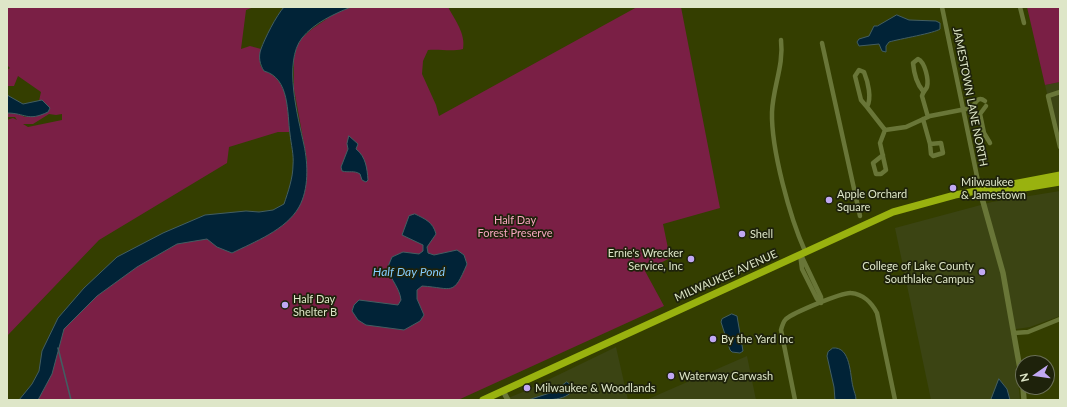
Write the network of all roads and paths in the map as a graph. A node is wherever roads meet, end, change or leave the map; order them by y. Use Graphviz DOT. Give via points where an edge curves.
graph roads {
  1 [pos="942,7"];
  2 [pos="1020,7"];
  3 [pos="1024,23"];
  4 [pos="781,40"];
  5 [pos="822,43"];
  6 [pos="923,91"];
  7 [pos="1060,92"];
  8 [pos="985,101"];
  9 [pos="986,106"];
  10 [pos="866,107"];
  11 [pos="971,108"];
  12 [pos="964,110"];
  13 [pos="980,114"];
  14 [pos="928,117"];
  15 [pos="923,119"];
  16 [pos="885,130"];
  17 [pos="990,143"];
  18 [pos="930,144"];
  19 [pos="1060,146"];
  20 [pos="883,155"];
  21 [pos="1060,168"];
  22 [pos="1060,175"];
  23 [pos="1052,176"];
  24 [pos="1059,184"];
  25 [pos="982,190"];
  26 [pos="860,216"];
  27 [pos="803,253"];
  28 [pos="821,302"];
  29 [pos="1060,319"];
  30 [pos="1014,333"];
  31 [pos="1018,355"];
  32 [pos="503,391"];
  33 [pos="496,398"];
  34 [pos="483,400"];
  35 [pos="508,400"];
  36 [pos="795,400"];
  37 [pos="894,400"];
  1 -- 12 [label="street, JAMESTOWN LANE NORTH"];
  2 -- 3 [label="street"];
  4 -- 27 [label="street" via="781,69 773,105 773,134"];
  5 -- 26 [label="street"];
  6 -- 6 [label="street" via="927,88 926,76 923,63 918,59 913,66 917,82"];
  6 -- 14 [label="street"];
  7 -- 19 [label="street" via="1048,96"];
  8 -- 11 [label="street" via="976,100"];
  9 -- 13 [label="street"];
  10 -- 10 [label="street" via="870,97 864,72 859,70 855,76"];
  10 -- 16 [label="street"];
  11 -- 12 [label="street"];
  11 -- 13 [label="street"];
  12 -- 14 [label="street"];
  12 -- 25 [label="street, JAMESTOWN LANE NORTH"];
  13 -- 17 [label="street" via="984,133"];
  14 -- 15 [label="street"];
  15 -- 16 [label="street" via="906,127"];
  15 -- 18 [label="street"];
  16 -- 20 [label="street" via="880,139"];
  21 -- 23 [label="main road"];
  22 -- 23 [label="main road, MILWAUKEE AVENUE"];
  23 -- 25 [label="main road, MILWAUKEE AVENUE"];
  24 -- 25 [label="main road, MILWAUKEE AVENUE" via="994,193"];
  25 -- 27 [label="main road, MILWAUKEE AVENUE" via="939,198 893,212"];
  25 -- 30 [label="street" via="1003,273"];
  27 -- 28 [label="street" via="802,268 816,299"];
  27 -- 32 [label="main road, MILWAUKEE AVENUE"];
  28 -- 36 [label="street" via="788,318 782,325"];
  28 -- 37 [label="street" via="852,293 864,297 872,304 877,313"];
  29 -- 30 [label="street" via="1028,332"];
  30 -- 31 [label="street"];
  32 -- 33 [label="main road, MILWAUKEE AVENUE"];
  32 -- 35 [label="street"];
  33 -- 34 [label="main road, MILWAUKEE AVENUE"];
}
